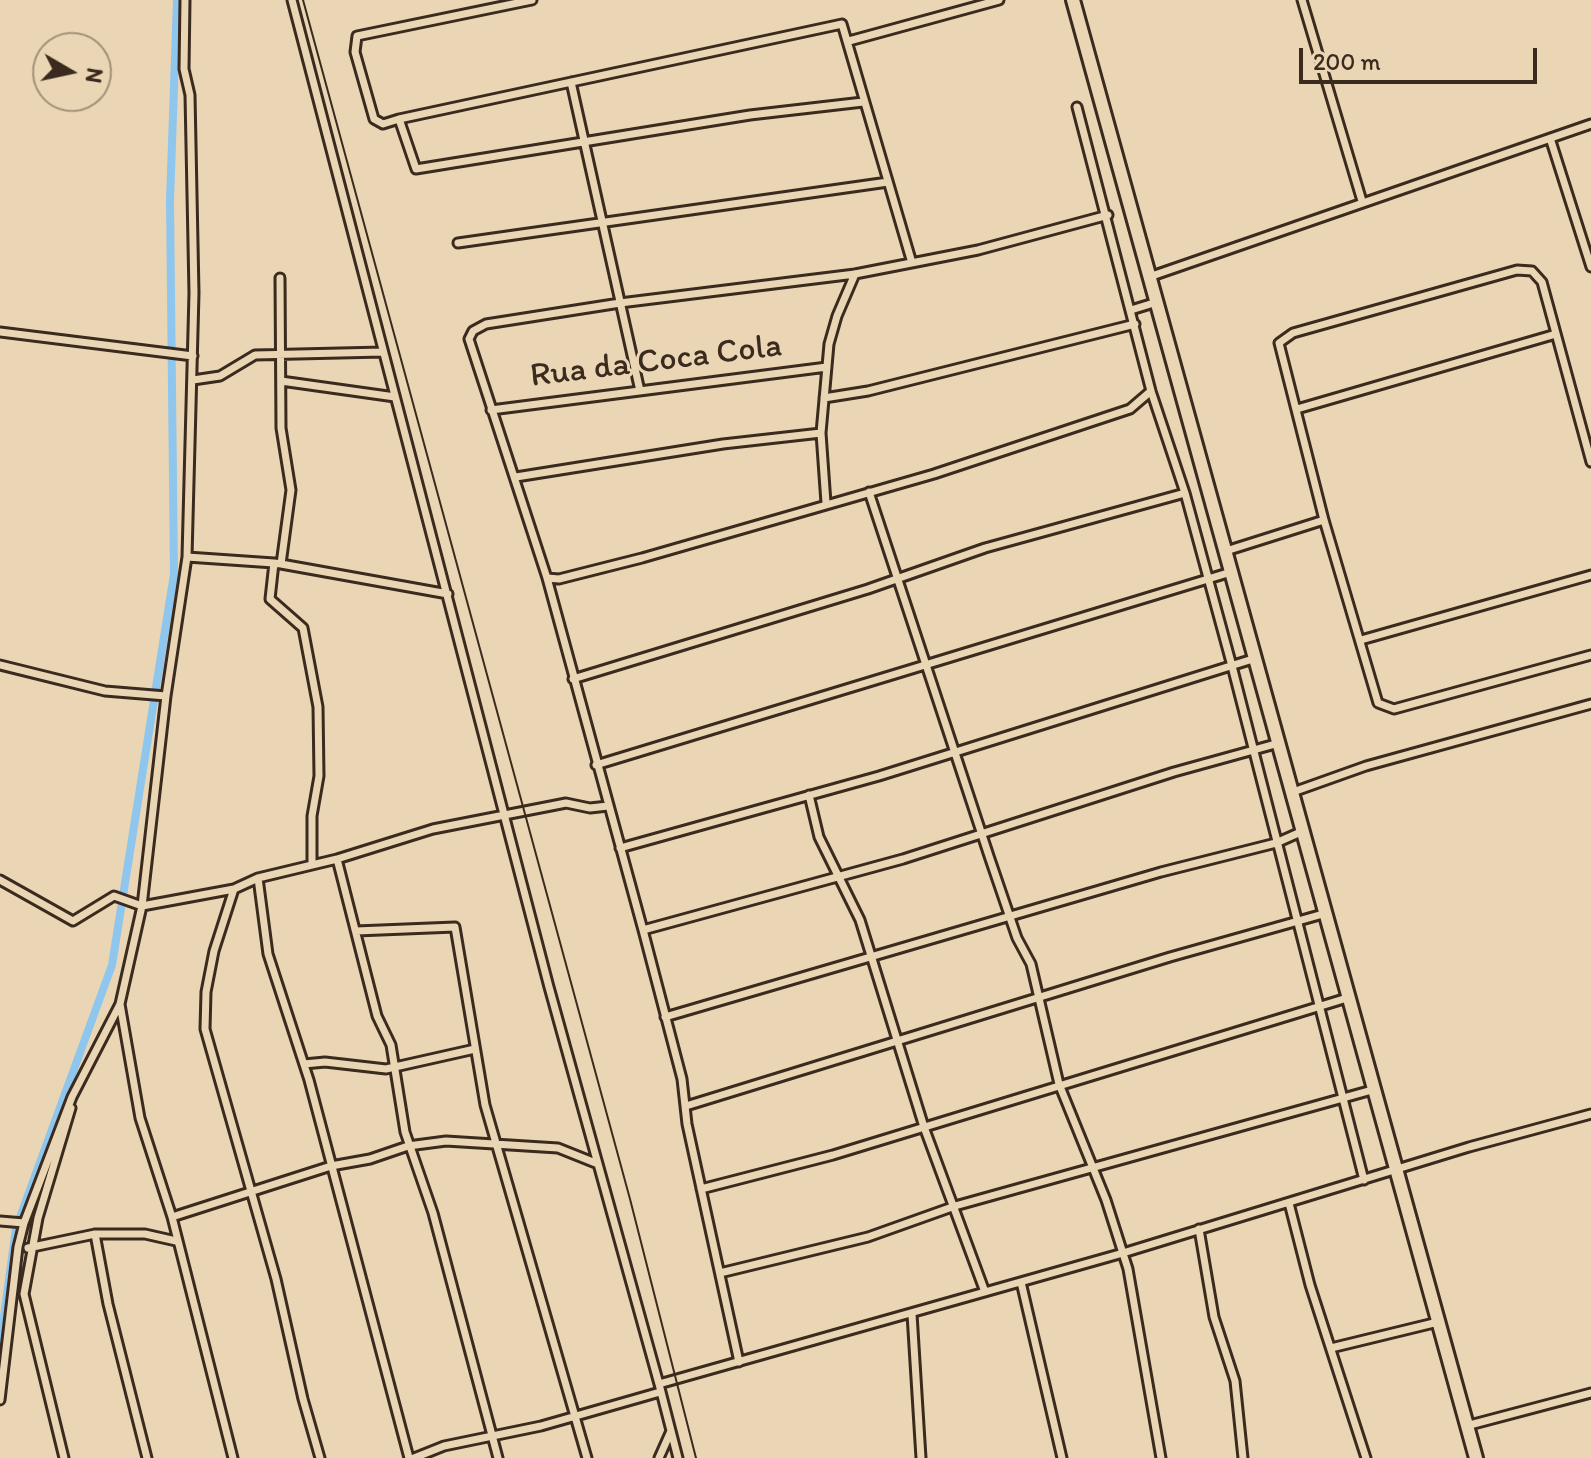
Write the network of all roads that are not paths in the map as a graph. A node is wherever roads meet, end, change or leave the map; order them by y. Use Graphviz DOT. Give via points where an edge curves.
graph roads {
  1 [pos="185,0"];
  2 [pos="292,0"];
  3 [pos="532,0"];
  4 [pos="999,0"];
  5 [pos="1302,0"];
  6 [pos="1077,1"];
  7 [pos="849,41"];
  8 [pos="571,82"];
  9 [pos="863,102"];
  10 [pos="1077,107"];
  11 [pos="399,119"];
  12 [pos="1591,124"];
  13 [pos="1550,138"];
  14 [pos="583,141"];
  15 [pos="888,182"];
  16 [pos="1362,201"];
  17 [pos="1108,215"];
  18 [pos="602,225"];
  19 [pos="458,243"];
  20 [pos="912,263"];
  21 [pos="1591,267"];
  22 [pos="855,274"];
  23 [pos="1149,277"];
  24 [pos="280,278"];
  25 [pos="1157,302"];
  26 [pos="620,303"];
  27 [pos="1131,310"];
  28 [pos="1135,324"];
  29 [pos="0,332"];
  30 [pos="1556,334"];
  31 [pos="383,352"];
  32 [pos="282,354"];
  33 [pos="193,356"];
  34 [pos="827,367"];
  35 [pos="193,380"];
  36 [pos="281,381"];
  37 [pos="640,391"];
  38 [pos="1151,391"];
  39 [pos="395,397"];
  40 [pos="824,398"];
  41 [pos="1297,409"];
  42 [pos="491,410"];
  43 [pos="821,433"];
  44 [pos="1591,462"];
  45 [pos="516,477"];
  46 [pos="869,492"];
  47 [pos="1185,493"];
  48 [pos="826,503"];
  49 [pos="1324,520"];
  50 [pos="1226,551"];
  51 [pos="187,557"];
  52 [pos="277,564"];
  53 [pos="1231,572"];
  54 [pos="1591,575"];
  55 [pos="897,576"];
  56 [pos="547,578"];
  57 [pos="1208,578"];
  58 [pos="448,594"];
  59 [pos="1361,640"];
  60 [pos="1591,655"];
  61 [pos="1256,658"];
  62 [pos="0,665"];
  63 [pos="928,665"];
  64 [pos="1232,666"];
  65 [pos="573,679"];
  66 [pos="166,696"];
  67 [pos="1591,704"];
  68 [pos="1279,743"];
  69 [pos="956,751"];
  70 [pos="1254,752"];
  71 [pos="596,765"];
  72 [pos="1293,792"];
  73 [pos="809,795"];
  74 [pos="608,806"];
  75 [pos="505,816"];
  76 [pos="1303,831"];
  77 [pos="982,834"];
  78 [pos="1276,843"];
  79 [pos="620,848"];
  80 [pos="337,859"];
  81 [pos="312,865"];
  82 [pos="837,876"];
  83 [pos="258,878"];
  84 [pos="0,880"];
  85 [pos="234,889"];
  86 [pos="142,906"];
  87 [pos="1323,914"];
  88 [pos="1010,918"];
  89 [pos="1297,922"];
  90 [pos="643,930"];
  91 [pos="356,931"];
  92 [pos="871,958"];
  93 [pos="1039,998"];
  94 [pos="1347,998"];
  95 [pos="120,1004"];
  96 [pos="1320,1006"];
  97 [pos="665,1017"];
  98 [pos="897,1042"];
  99 [pos="475,1049"];
  100 [pos="304,1064"];
  101 [pos="396,1067"];
  102 [pos="1059,1084"];
  103 [pos="1372,1090"];
  104 [pos="72,1097"];
  105 [pos="1343,1097"];
  106 [pos="686,1106"];
  107 [pos="1591,1114"];
  108 [pos="924,1127"];
  109 [pos="495,1142"];
  110 [pos="408,1146"];
  111 [pos="598,1164"];
  112 [pos="331,1166"];
  113 [pos="1093,1168"];
  114 [pos="1396,1171"];
  115 [pos="1364,1180"];
  116 [pos="701,1189"];
  117 [pos="251,1192"];
  118 [pos="1289,1203"];
  119 [pos="955,1206"];
  120 [pos="172,1217"];
  121 [pos="0,1221"];
  122 [pos="24,1223"];
  123 [pos="1199,1229"];
  124 [pos="95,1234"];
  125 [pos="176,1241"];
  126 [pos="18,1247"];
  127 [pos="30,1248"];
  128 [pos="1123,1253"];
  129 [pos="720,1273"];
  130 [pos="1021,1282"];
  131 [pos="985,1292"];
  132 [pos="912,1314"];
  133 [pos="1438,1322"];
  134 [pos="1331,1348"];
  135 [pos="739,1362"];
  136 [pos="659,1388"];
  137 [pos="1591,1393"];
  138 [pos="0,1400"];
  139 [pos="574,1415"];
  140 [pos="1466,1426"];
  141 [pos="671,1431"];
  142 [pos="491,1435"];
  143 [pos="64,1458"];
  144 [pos="147,1458"];
  145 [pos="233,1458"];
  146 [pos="320,1458"];
  147 [pos="411,1458"];
  148 [pos="498,1458"];
  149 [pos="587,1458"];
  150 [pos="659,1458"];
  151 [pos="678,1458"];
  152 [pos="921,1458"];
  153 [pos="1062,1458"];
  154 [pos="1161,1458"];
  155 [pos="1243,1458"];
  156 [pos="1366,1458"];
  157 [pos="1476,1458"];
  1 -- 33 [label="street"];
  2 -- 31 [label="street"];
  3 -- 11 [label="street" via="357,36 355,52 374,119 383,124"];
  4 -- 7 [label="street"];
  5 -- 16 [label="street"];
  6 -- 23 [label="main road"];
  7 -- 8 [label="street" via="845,27 837,24"];
  7 -- 9 [label="street"];
  8 -- 11 [label="street"];
  8 -- 14 [label="street"];
  9 -- 14 [label="street"];
  9 -- 15 [label="street"];
  10 -- 17 [label="street"];
  11 -- 14 [label="street" via="413,166 419,169"];
  12 -- 13 [label="street"];
  13 -- 16 [label="street"];
  13 -- 21 [label="street"];
  14 -- 18 [label="street"];
  15 -- 18 [label="street"];
  15 -- 20 [label="street"];
  16 -- 23 [label="street"];
  17 -- 20 [label="street"];
  17 -- 27 [label="street"];
  18 -- 19 [label="street"];
  18 -- 26 [label="street"];
  20 -- 22 [label="street"];
  22 -- 26 [label="street"];
  22 -- 34 [label="street" via="832,329"];
  23 -- 25 [label="main road"];
  24 -- 32 [label="street"];
  25 -- 27 [label="street"];
  25 -- 50 [label="main road"];
  26 -- 37 [label="street"];
  26 -- 42 [label="street" via="486,324 473,331 469,339"];
  27 -- 28 [label="street"];
  28 -- 38 [label="street"];
  28 -- 40 [label="street"];
  29 -- 33 [label="street"];
  30 -- 41 [label="street"];
  30 -- 41 [label="street" via="1542,282 1522,269 1293,333 1282,338 1279,348"];
  30 -- 44 [label="street"];
  31 -- 32 [label="street"];
  31 -- 39 [label="street"];
  32 -- 35 [label="street" via="247,356 225,374"];
  32 -- 36 [label="street"];
  33 -- 35 [label="street"];
  34 -- 37 [label="street, Rua da Coca Cola"];
  34 -- 40 [label="street"];
  35 -- 51 [label="street"];
  36 -- 39 [label="street"];
  36 -- 52 [label="street" via="281,428 291,490"];
  37 -- 42 [label="street, Rua da Coca Cola"];
  38 -- 46 [label="street" via="1130,409"];
  38 -- 47 [label="street"];
  39 -- 58 [label="street"];
  40 -- 43 [label="street"];
  41 -- 49 [label="street"];
  42 -- 45 [label="street"];
  43 -- 45 [label="street"];
  43 -- 48 [label="street"];
  45 -- 56 [label="street"];
  46 -- 48 [label="street"];
  46 -- 55 [label="street"];
  47 -- 55 [label="street"];
  47 -- 57 [label="street"];
  48 -- 56 [label="street" via="642,558"];
  49 -- 50 [label="street"];
  49 -- 59 [label="street"];
  50 -- 53 [label="main road"];
  51 -- 52 [label="street"];
  51 -- 66 [label="street"];
  52 -- 58 [label="street"];
  52 -- 81 [label="street" via="270,599 303,628 318,707"];
  53 -- 57 [label="street"];
  53 -- 61 [label="main road"];
  54 -- 59 [label="street"];
  55 -- 63 [label="street"];
  55 -- 65 [label="street"];
  56 -- 65 [label="street"];
  57 -- 63 [label="street"];
  57 -- 64 [label="street"];
  58 -- 75 [label="street"];
  59 -- 60 [label="street" via="1374,698 1394,709"];
  61 -- 64 [label="street"];
  61 -- 68 [label="main road"];
  62 -- 66 [label="street" via="105,691"];
  63 -- 69 [label="street"];
  63 -- 71 [label="street"];
  64 -- 69 [label="street"];
  64 -- 70 [label="street"];
  65 -- 71 [label="street"];
  66 -- 86 [label="street"];
  67 -- 72 [label="street" via="1366,766"];
  68 -- 70 [label="street"];
  68 -- 72 [label="main road"];
  69 -- 73 [label="street"];
  69 -- 77 [label="street"];
  70 -- 77 [label="street"];
  70 -- 78 [label="street"];
  71 -- 74 [label="street"];
  72 -- 76 [label="main road"];
  73 -- 79 [label="street"];
  73 -- 82 [label="street" via="819,837"];
  74 -- 75 [label="street" via="566,803"];
  74 -- 79 [label="street"];
  75 -- 80 [label="street" via="433,829"];
  75 -- 111 [label="street"];
  76 -- 78 [label="street"];
  76 -- 87 [label="main road"];
  77 -- 82 [label="street"];
  77 -- 88 [label="street"];
  78 -- 88 [label="street"];
  78 -- 89 [label="street"];
  79 -- 90 [label="street"];
  80 -- 81 [label="street"];
  80 -- 91 [label="street"];
  81 -- 83 [label="street"];
  82 -- 90 [label="street"];
  82 -- 92 [label="street" via="860,920"];
  83 -- 85 [label="street"];
  83 -- 100 [label="street" via="268,954"];
  84 -- 86 [label="street" via="69,921 114,896"];
  85 -- 86 [label="street"];
  85 -- 117 [label="street" via="214,951 205,1029"];
  86 -- 95 [label="street"];
  87 -- 89 [label="street"];
  87 -- 94 [label="main road"];
  88 -- 92 [label="street"];
  88 -- 93 [label="street" via="1031,964"];
  89 -- 93 [label="street"];
  89 -- 96 [label="street"];
  90 -- 97 [label="street"];
  91 -- 99 [label="street" via="454,924"];
  91 -- 101 [label="street"];
  92 -- 97 [label="street"];
  92 -- 98 [label="street"];
  93 -- 98 [label="street"];
  93 -- 102 [label="street"];
  94 -- 96 [label="street"];
  94 -- 103 [label="main road"];
  95 -- 104 [label="street"];
  95 -- 120 [label="street" via="140,1118"];
  96 -- 102 [label="street"];
  96 -- 105 [label="street"];
  97 -- 106 [label="street"];
  98 -- 106 [label="street"];
  98 -- 108 [label="street"];
  99 -- 101 [label="street"];
  99 -- 109 [label="street"];
  100 -- 101 [label="street"];
  100 -- 112 [label="street"];
  101 -- 110 [label="street"];
  102 -- 108 [label="street"];
  102 -- 113 [label="street"];
  103 -- 105 [label="street"];
  103 -- 114 [label="main road"];
  104 -- 122 [label="street"];
  104 -- 127 [label="street"];
  105 -- 113 [label="street"];
  105 -- 115 [label="street"];
  106 -- 116 [label="street"];
  107 -- 114 [label="street"];
  108 -- 116 [label="street"];
  108 -- 119 [label="street"];
  109 -- 110 [label="street"];
  109 -- 111 [label="street" via="558,1148"];
  109 -- 139 [label="street"];
  110 -- 112 [label="street"];
  110 -- 142 [label="street" via="433,1213"];
  111 -- 136 [label="street"];
  112 -- 117 [label="street"];
  112 -- 147 [label="street"];
  113 -- 119 [label="street"];
  113 -- 128 [label="street"];
  114 -- 115 [label="street"];
  114 -- 133 [label="main road"];
  115 -- 118 [label="street"];
  116 -- 129 [label="street"];
  117 -- 120 [label="street"];
  117 -- 146 [label="street"];
  118 -- 123 [label="street"];
  118 -- 134 [label="street"];
  119 -- 129 [label="street" via="868,1237"];
  119 -- 131 [label="street"];
  120 -- 125 [label="street"];
  121 -- 122 [label="street"];
  122 -- 126 [label="street"];
  123 -- 128 [label="street"];
  123 -- 155 [label="street" via="1214,1317 1235,1381"];
  124 -- 125 [label="street" via="145,1234"];
  124 -- 127 [label="street"];
  124 -- 144 [label="street"];
  125 -- 145 [label="street"];
  126 -- 127 [label="street"];
  126 -- 138 [label="street"];
  127 -- 143 [label="street" via="25,1305"];
  128 -- 130 [label="street"];
  128 -- 154 [label="street"];
  129 -- 135 [label="street"];
  130 -- 131 [label="street"];
  130 -- 153 [label="street"];
  131 -- 132 [label="street"];
  132 -- 135 [label="street"];
  132 -- 152 [label="street"];
  133 -- 134 [label="street"];
  133 -- 140 [label="main road"];
  134 -- 156 [label="street"];
  135 -- 136 [label="street"];
  136 -- 139 [label="street"];
  136 -- 141 [label="street"];
  137 -- 140 [label="street"];
  139 -- 142 [label="street"];
  139 -- 149 [label="street"];
  140 -- 157 [label="main road"];
  141 -- 150 [label="street"];
  141 -- 151 [label="street"];
  142 -- 147 [label="street"];
  142 -- 148 [label="street"];
}
